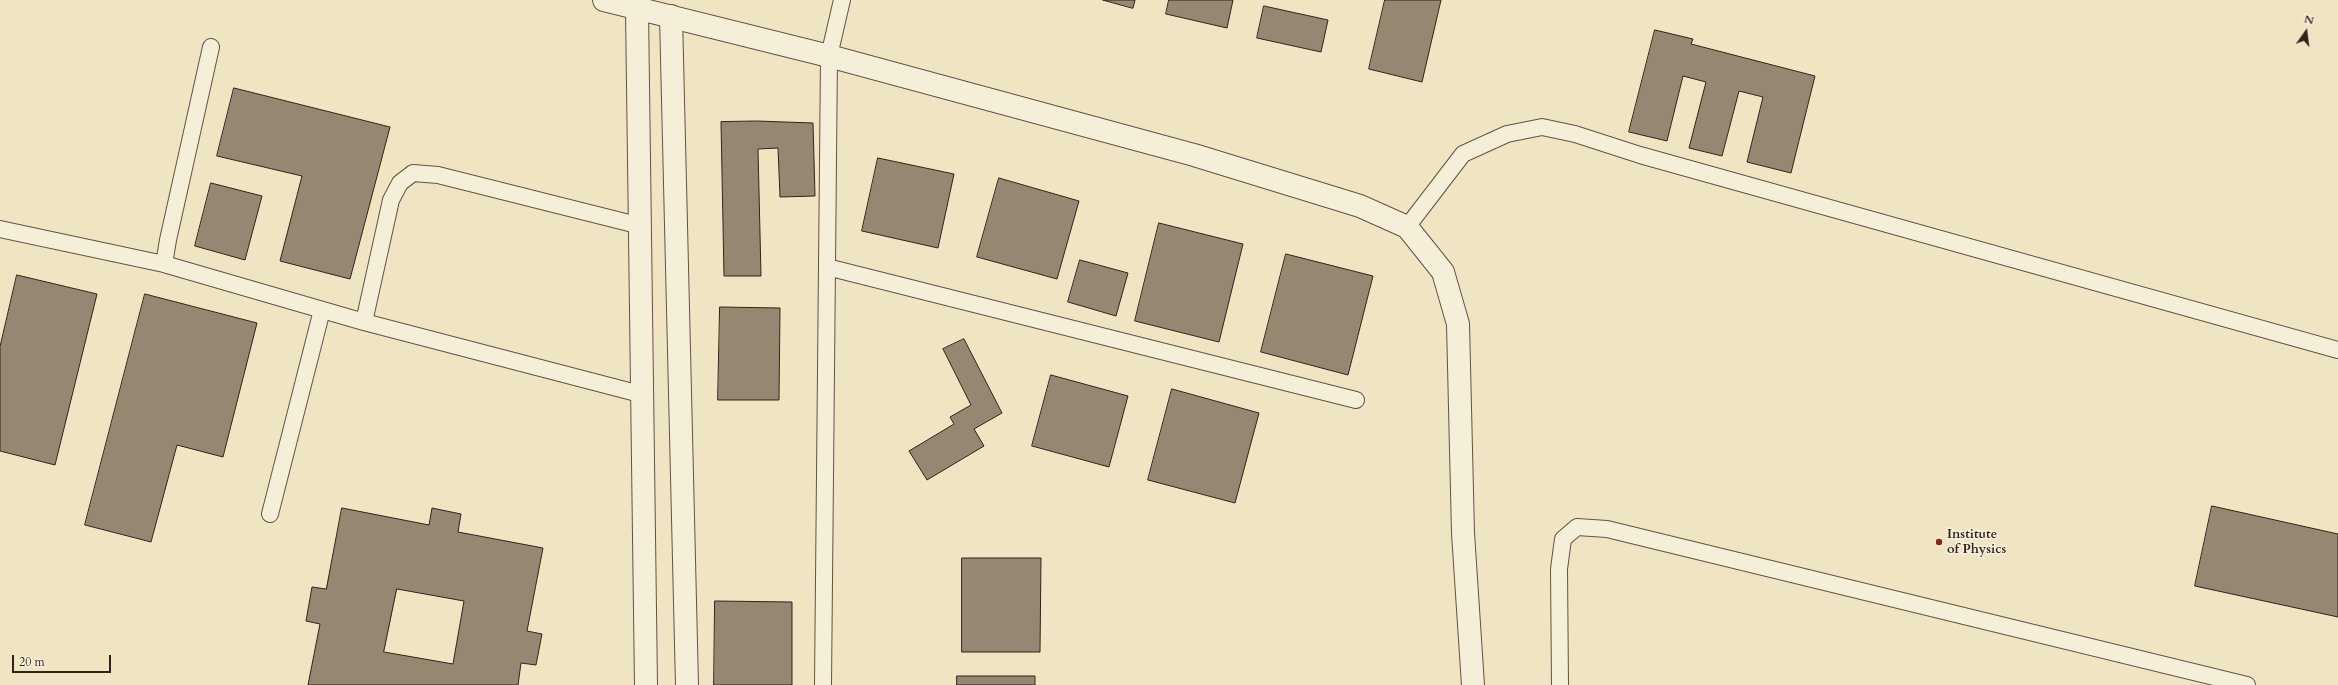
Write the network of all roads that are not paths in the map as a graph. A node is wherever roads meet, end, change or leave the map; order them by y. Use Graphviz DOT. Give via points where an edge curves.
graph roads {
  1 [pos="606,0"];
  2 [pos="842,0"];
  3 [pos="638,10"];
  4 [pos="671,16"];
  5 [pos="211,47"];
  6 [pos="829,56"];
  7 [pos="641,226"];
  8 [pos="1407,227"];
  9 [pos="0,228"];
  10 [pos="164,264"];
  11 [pos="827,268"];
  12 [pos="322,310"];
  13 [pos="364,322"];
  14 [pos="2338,350"];
  15 [pos="644,395"];
  16 [pos="1356,400"];
  17 [pos="270,514"];
  18 [pos="646,685"];
  19 [pos="687,685"];
  20 [pos="824,685"];
  21 [pos="1473,685"];
  22 [pos="1560,685"];
  23 [pos="2247,685"];
  1 -- 3 [label="street"];
  2 -- 6 [label="lane"];
  3 -- 4 [label="street"];
  3 -- 7 [label="street"];
  4 -- 6 [label="street"];
  4 -- 19 [label="street"];
  5 -- 10 [label="lane"];
  6 -- 8 [label="street" via="1194,155 1360,206"];
  6 -- 11 [label="lane"];
  7 -- 13 [label="lane" via="438,175 413,173 400,183 391,200"];
  7 -- 15 [label="street"];
  8 -- 14 [label="lane" via="1463,154 1507,134 1542,127 1575,134 1648,157"];
  8 -- 21 [label="street" via="1443,272 1458,324 1463,533"];
  9 -- 10 [label="lane"];
  10 -- 12 [label="lane"];
  11 -- 16 [label="lane"];
  11 -- 20 [label="lane"];
  12 -- 13 [label="lane"];
  12 -- 17 [label="lane"];
  13 -- 15 [label="lane"];
  15 -- 18 [label="street"];
  22 -- 23 [label="lane" via="1559,569 1563,539 1577,526 1607,529"];
}
